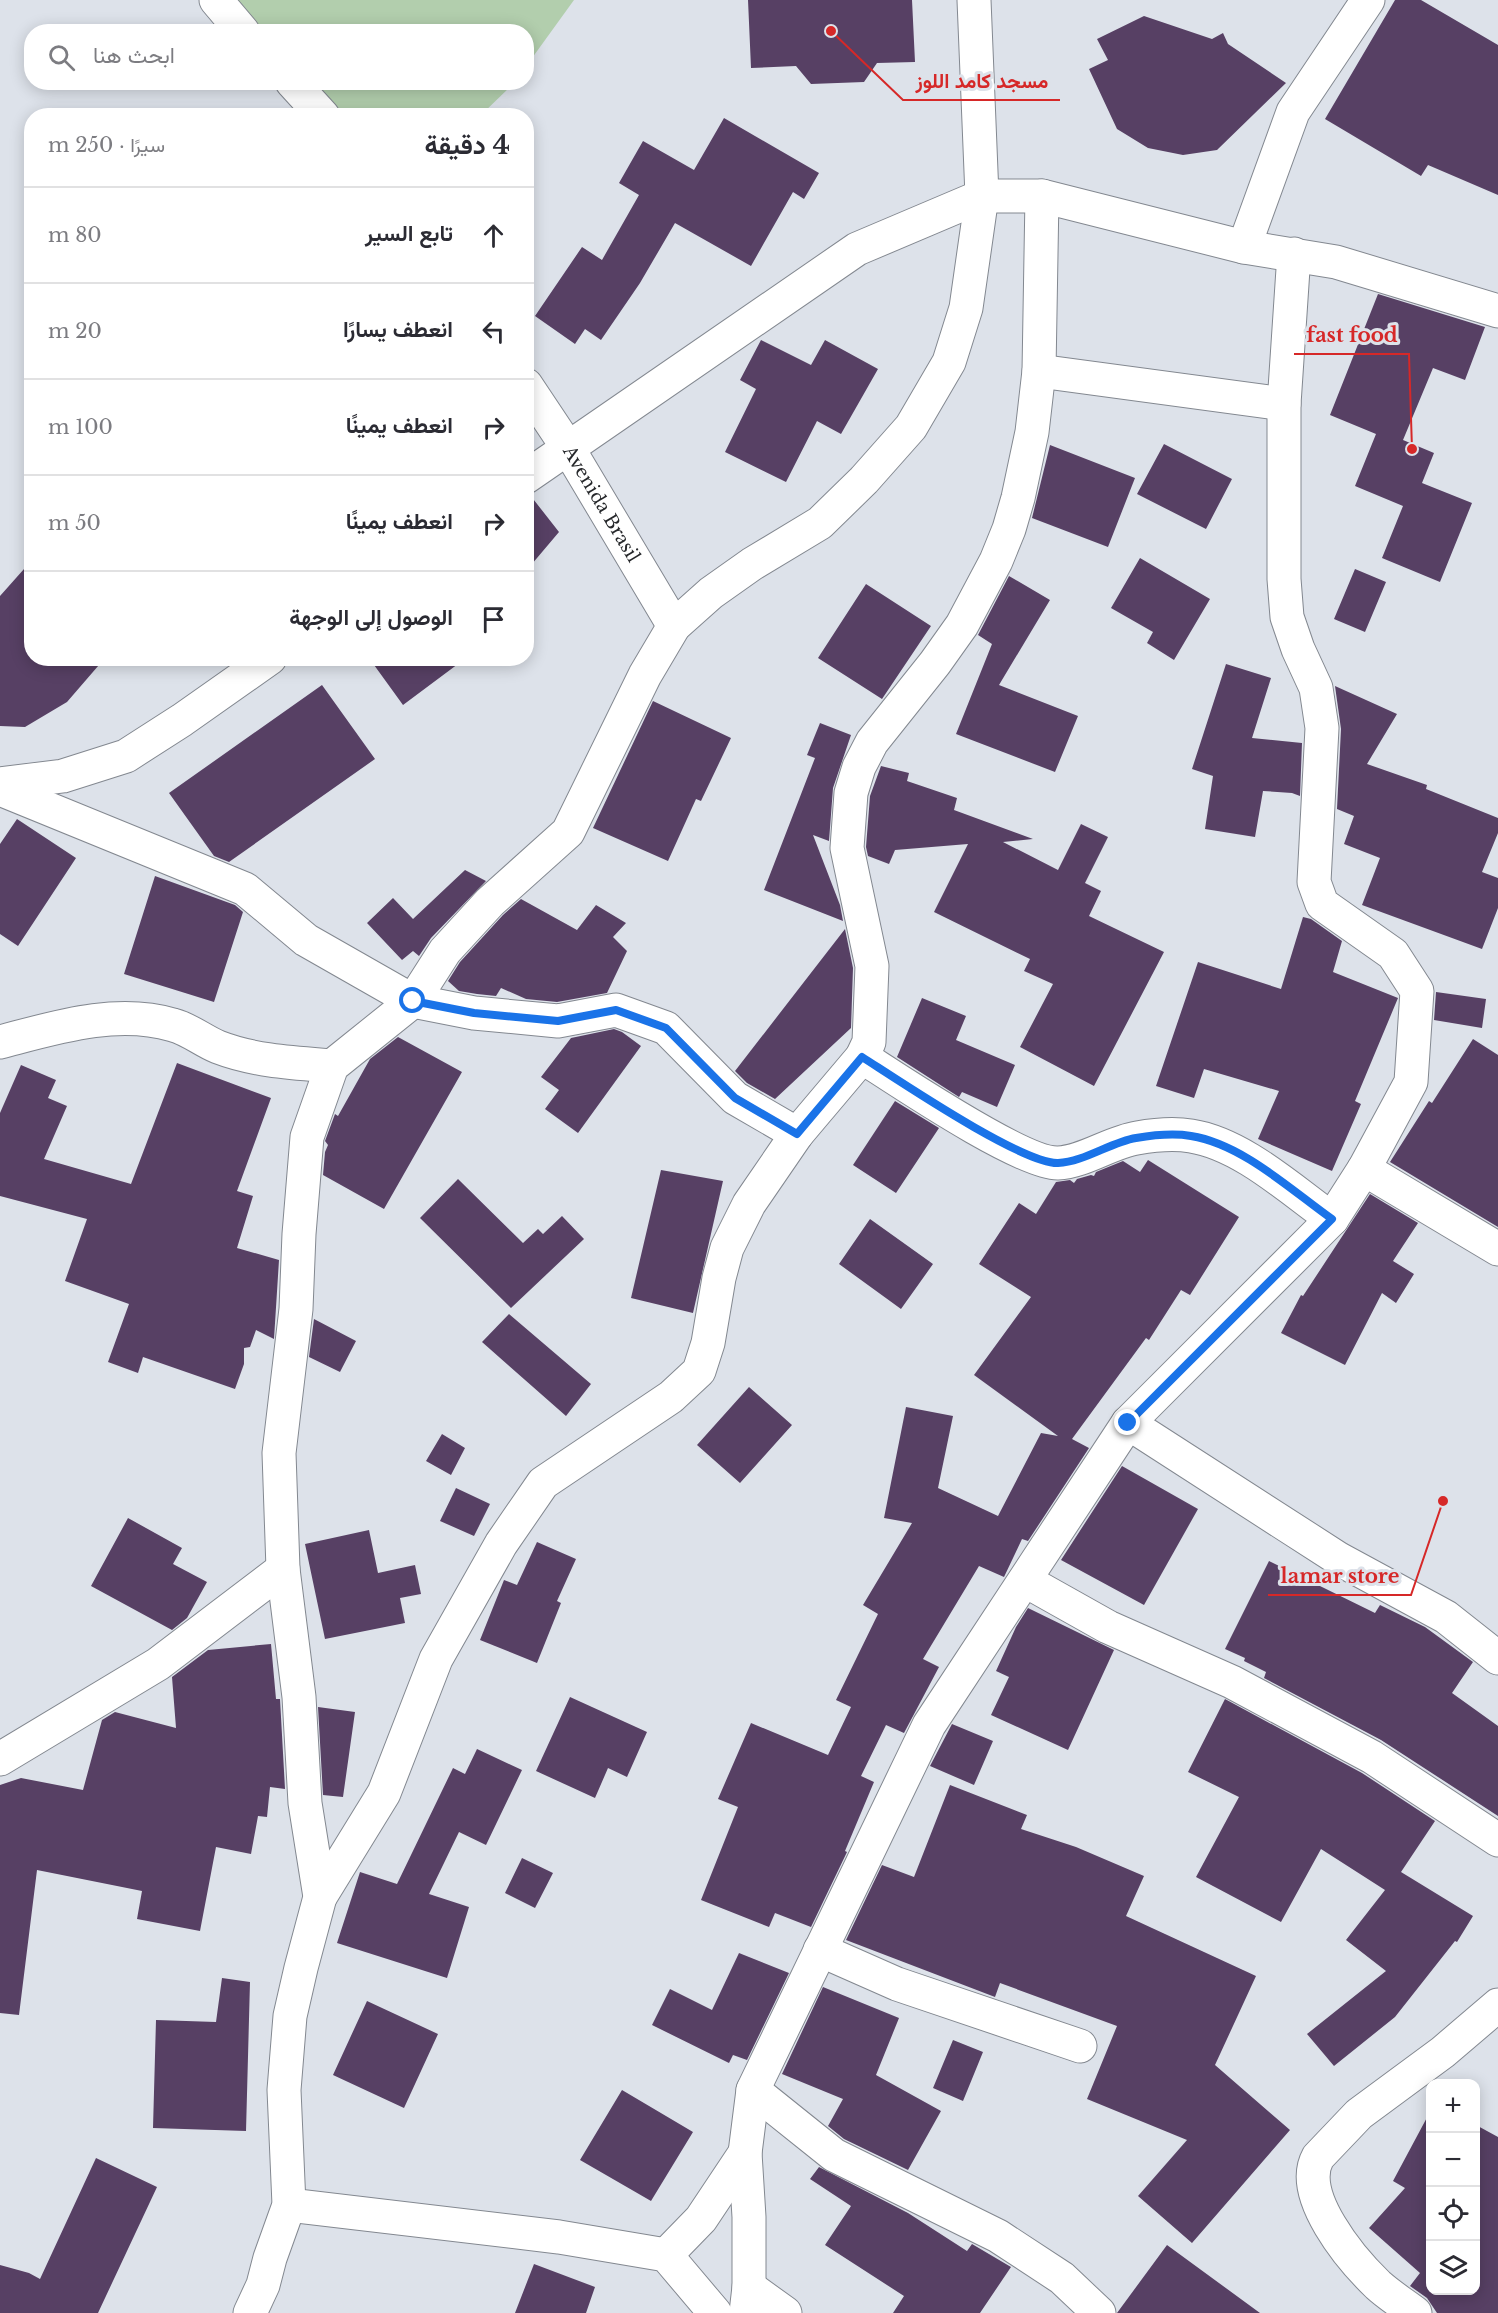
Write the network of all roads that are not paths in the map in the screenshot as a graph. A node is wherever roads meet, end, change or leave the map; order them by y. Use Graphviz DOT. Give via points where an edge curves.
graph roads {
  1 [pos="216,0"];
  2 [pos="974,0"];
  3 [pos="1368,0"];
  4 [pos="236,24"];
  5 [pos="300,90"];
  6 [pos="316,108"];
  7 [pos="982,196"];
  8 [pos="1042,196"];
  9 [pos="1244,247"];
  10 [pos="1294,254"];
  11 [pos="1498,311"];
  12 [pos="1039,371"];
  13 [pos="534,397"];
  14 [pos="1284,404"];
  15 [pos="568,448"];
  16 [pos="534,471"];
  17 [pos="674,626"];
  18 [pos="259,666"];
  19 [pos="0,787"];
  20 [pos="413,1001"];
  21 [pos="0,1042"];
  22 [pos="862,1057"];
  23 [pos="332,1066"];
  24 [pos="797,1134"];
  25 [pos="1364,1169"];
  26 [pos="1332,1219"];
  27 [pos="1498,1249"];
  28 [pos="1128,1423"];
  29 [pos="283,1569"];
  30 [pos="1026,1581"];
  31 [pos="1498,1658"];
  32 [pos="0,1759"];
  33 [pos="1498,1840"];
  34 [pos="320,1897"];
  35 [pos="820,1950"];
  36 [pos="1498,2005"];
  37 [pos="1080,2046"];
  38 [pos="753,2090"];
  39 [pos="745,2153"];
  40 [pos="290,2205"];
  41 [pos="666,2255"];
  42 [pos="747,2300"];
  43 [pos="250,2313"];
  44 [pos="716,2313"];
  45 [pos="785,2313"];
  46 [pos="1099,2313"];
  47 [pos="1415,2313"];
  1 -- 4 [label="street"];
  2 -- 7 [label="street"];
  3 -- 9 [label="street" via="1293,112"];
  5 -- 6 [label="street"];
  7 -- 8 [label="street"];
  7 -- 15 [label="street" via="857,249"];
  7 -- 17 [label="street" via="966,308 950,362 911,428 820,523 752,564"];
  8 -- 9 [label="street"];
  8 -- 12 [label="street"];
  9 -- 10 [label="street"];
  10 -- 11 [label="street" via="1336,262"];
  10 -- 14 [label="street"];
  12 -- 14 [label="street"];
  12 -- 22 [label="street" via="1032,432 1018,498 996,561 962,625 872,742 851,793 847,848 872,966 869,1042"];
  13 -- 15 [label="street, Avenida Brasil"];
  14 -- 25 [label="street" via="1287,617 1316,688 1322,728 1314,882 1322,904 1393,954 1417,991 1411,1082"];
  15 -- 16 [label="street"];
  15 -- 17 [label="street, Avenida Brasil"];
  17 -- 20 [label="street" via="645,675 568,832 490,902 445,951"];
  18 -- 19 [label="street" via="126,756 63,776"];
  19 -- 20 [label="street" via="245,889 306,940"];
  20 -- 23 [label="street"];
  20 -- 24 [label="street" via="474,1013 558,1021 616,1010 666,1028 735,1098"];
  21 -- 23 [label="street" via="61,1027 124,1018 173,1025 219,1047 273,1061"];
  22 -- 24 [label="street"];
  22 -- 26 [label="street" via="1031,1157 1058,1163 1133,1139 1191,1136 1248,1159"];
  23 -- 29 [label="street" via="307,1137 297,1309 279,1453"];
  24 -- 34 [label="street" via="749,1204 727,1248 699,1371 671,1397 543,1483 501,1544 436,1659 384,1792"];
  25 -- 26 [label="street"];
  25 -- 27 [label="street"];
  26 -- 28 [label="street"];
  28 -- 30 [label="street"];
  28 -- 31 [label="street" via="1339,1559 1446,1617"];
  29 -- 32 [label="street" via="158,1664"];
  29 -- 34 [label="street" via="305,1803"];
  30 -- 33 [label="street" via="1108,1627 1232,1682 1372,1757"];
  30 -- 35 [label="street" via="929,1725"];
  34 -- 40 [label="street" via="290,2016 284,2090"];
  35 -- 37 [label="street" via="897,1984"];
  35 -- 38 [label="street"];
  36 -- 47 [label="street" via="1443,2052 1359,2114 1314,2163 1316,2194 1339,2241 1378,2286"];
  38 -- 39 [label="street"];
  38 -- 46 [label="street" via="834,2155 998,2236 1062,2278"];
  39 -- 41 [label="street" via="701,2219"];
  39 -- 42 [label="street" via="749,2217"];
  40 -- 41 [label="street" via="548,2235"];
  40 -- 43 [label="street"];
  41 -- 44 [label="street"];
  42 -- 45 [label="street"];
}
